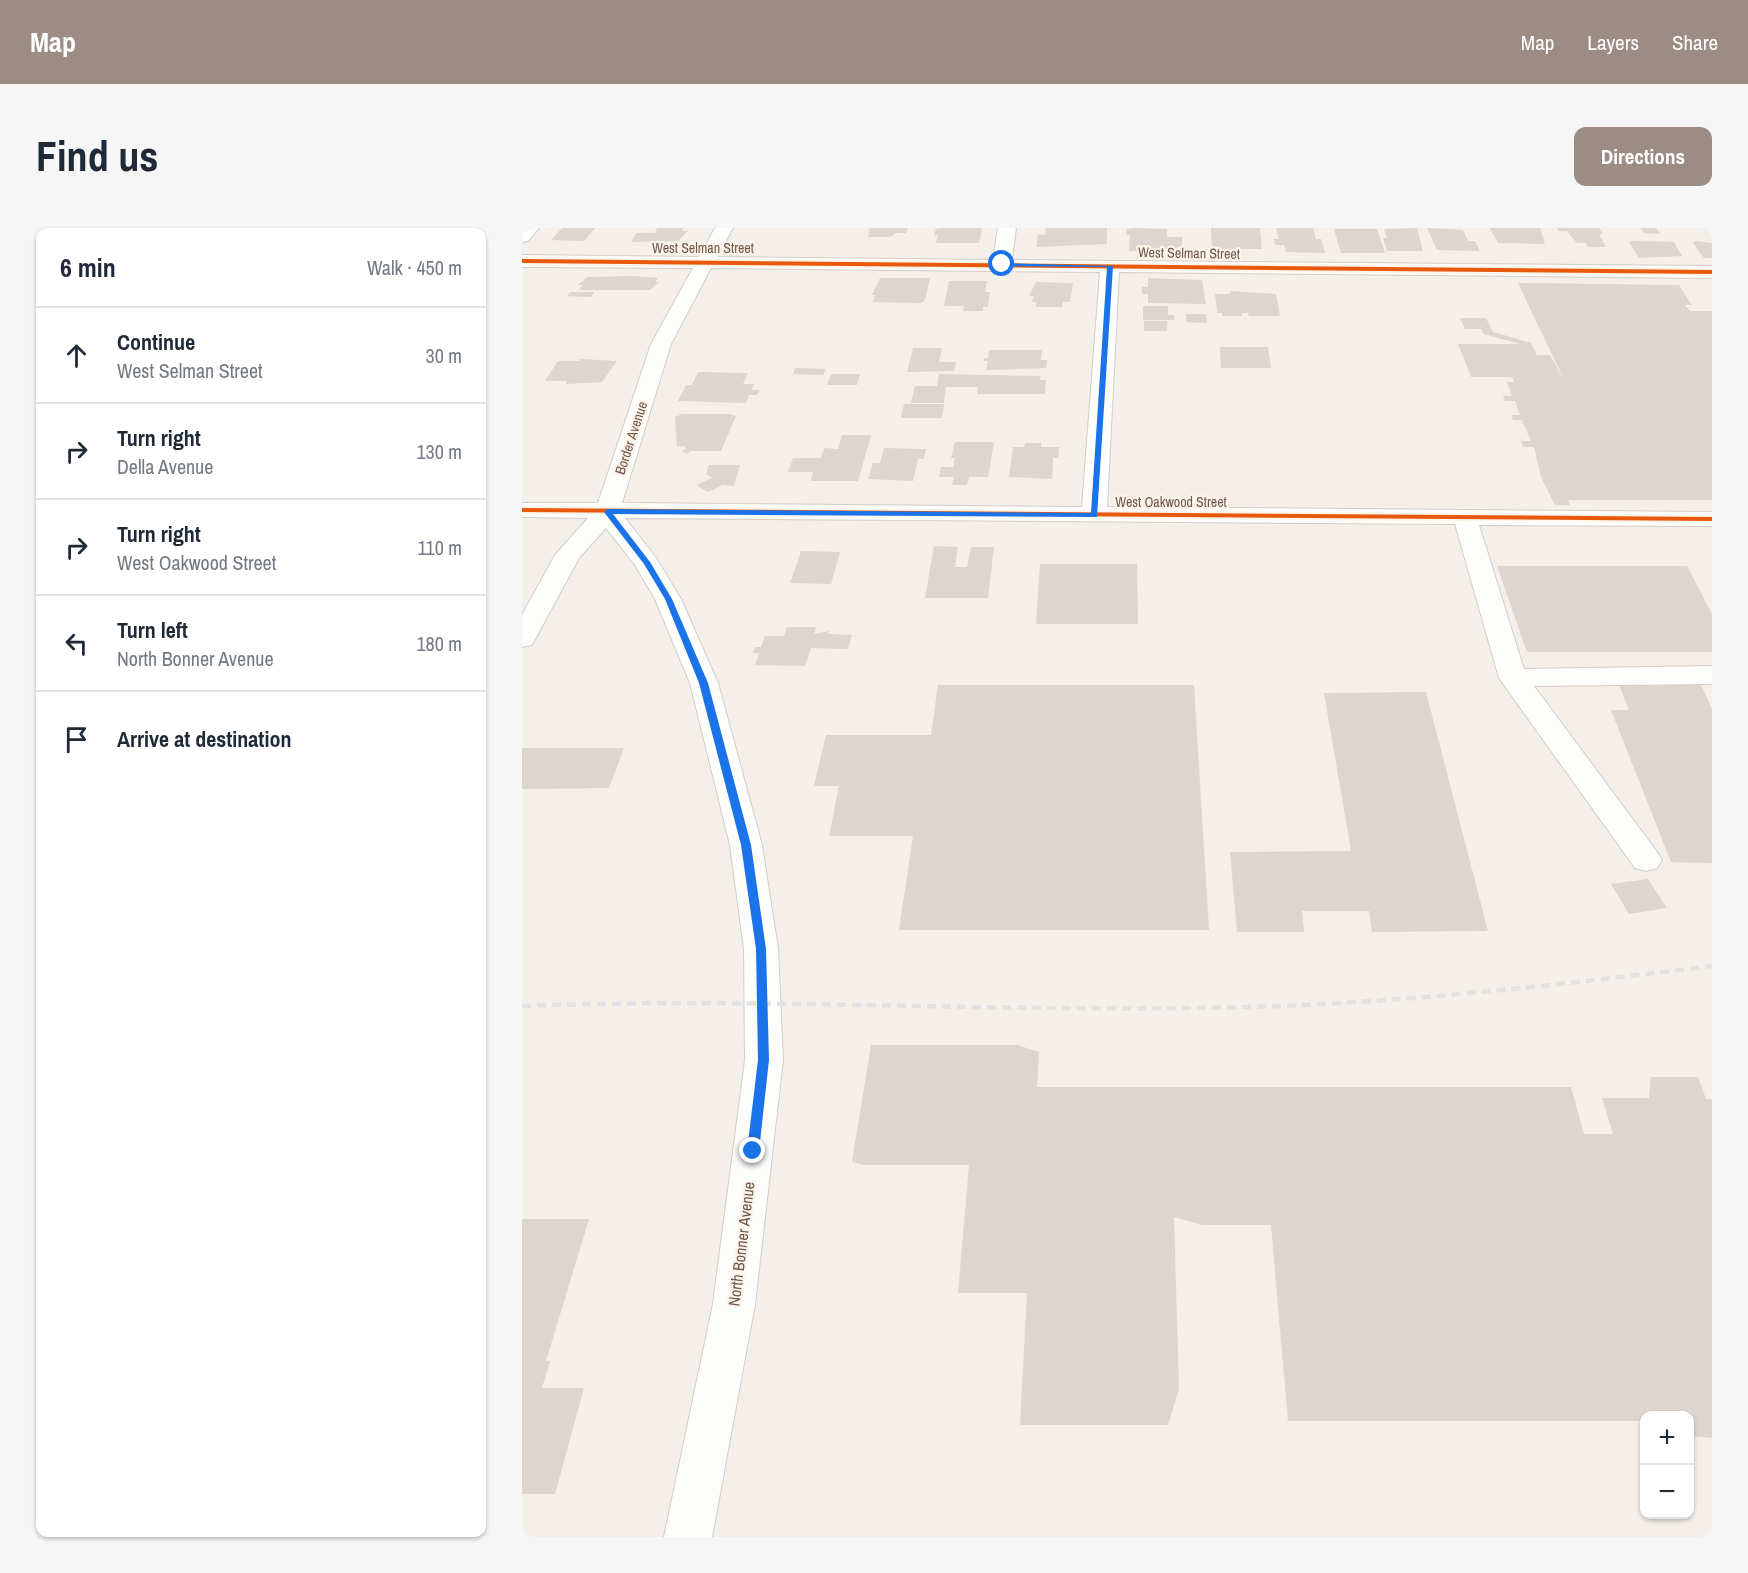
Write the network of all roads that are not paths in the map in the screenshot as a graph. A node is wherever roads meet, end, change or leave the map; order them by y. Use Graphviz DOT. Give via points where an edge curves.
graph roads {
  1 [pos="530,228"];
  2 [pos="724,228"];
  3 [pos="1007,228"];
  4 [pos="522,237"];
  5 [pos="522,261"];
  6 [pos="708,261"];
  7 [pos="1002,264"];
  8 [pos="1110,266"];
  9 [pos="1712,272"];
  10 [pos="522,510"];
  11 [pos="607,512"];
  12 [pos="1094,515"];
  13 [pos="1465,518"];
  14 [pos="1712,519"];
  15 [pos="522,639"];
  16 [pos="1712,675"];
  17 [pos="1513,678"];
  18 [pos="1646,860"];
  19 [pos="688,1537"];
  1 -- 4 [label="street"];
  2 -- 6 [label="street, Border Avenue"];
  3 -- 7 [label="street"];
  5 -- 6 [label="street, West Selman Street"];
  6 -- 7 [label="street, West Selman Street"];
  6 -- 11 [label="street, Border Avenue" via="661,344"];
  7 -- 8 [label="street, West Selman Street"];
  8 -- 9 [label="street, West Selman Street"];
  8 -- 12 [label="street"];
  10 -- 11 [label="street, West Oakwood Street"];
  11 -- 12 [label="street, West Oakwood Street"];
  11 -- 15 [label="street, Border Avenue" via="568,555"];
  11 -- 19 [label="street, North Bonner Avenue" via="669,599 704,683 746,845 761,949 764,1060 737,1280"];
  12 -- 13 [label="street, West Oakwood Street"];
  13 -- 14 [label="street, West Oakwood Street"];
  13 -- 17 [label="street"];
  16 -- 17 [label="street"];
  17 -- 18 [label="street"];
}
